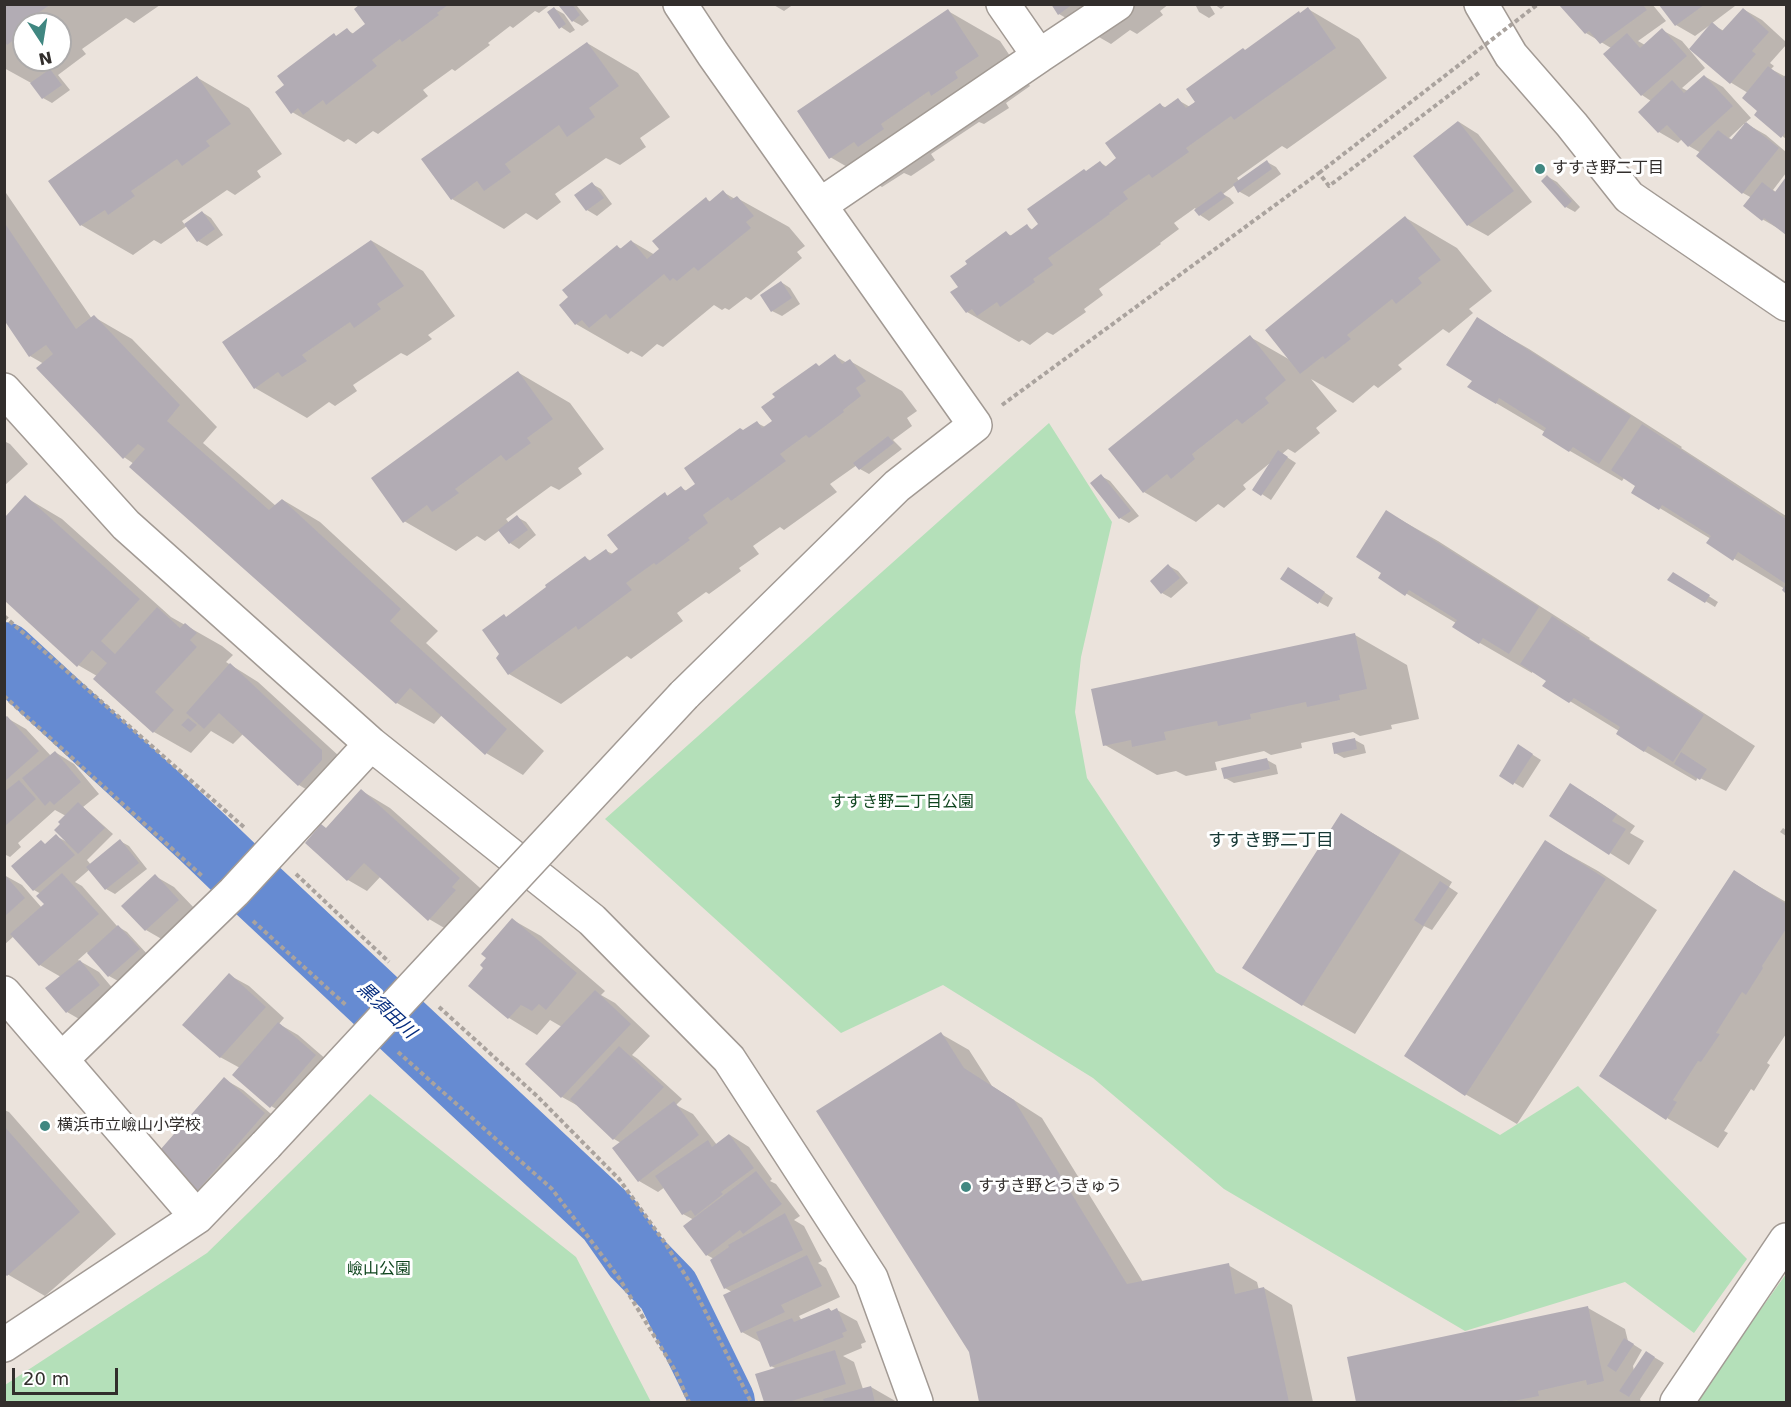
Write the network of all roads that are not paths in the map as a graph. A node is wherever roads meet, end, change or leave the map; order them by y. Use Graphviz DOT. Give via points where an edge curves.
graph roads {
  1 [pos="680,4"];
  2 [pos="1003,4"];
  3 [pos="1117,4"];
  4 [pos="1480,4"];
  5 [pos="1039,56"];
  6 [pos="820,205"];
  7 [pos="1786,304"];
  8 [pos="4,390"];
  9 [pos="371,744"];
  10 [pos="4,993"];
  11 [pos="62,1059"];
  12 [pos="197,1217"];
  13 [pos="1786,1240"];
  14 [pos="4,1345"];
  15 [pos="916,1402"];
  16 [pos="1677,1402"];
  1 -- 6 [label="street"];
  2 -- 5 [label="street"];
  3 -- 5 [label="street"];
  4 -- 7 [label="street" via="1511,55 1629,197"];
  5 -- 6 [label="street"];
  6 -- 12 [label="street, bridge" via="975,425 897,486 684,695"];
  8 -- 9 [label="street" via="126,525"];
  9 -- 11 [label="street" via="234,892"];
  9 -- 15 [label="street" via="592,920 729,1059 871,1278"];
  10 -- 11 [label="street"];
  11 -- 12 [label="street"];
  12 -- 14 [label="street"];
  13 -- 16 [label="street"];
}
